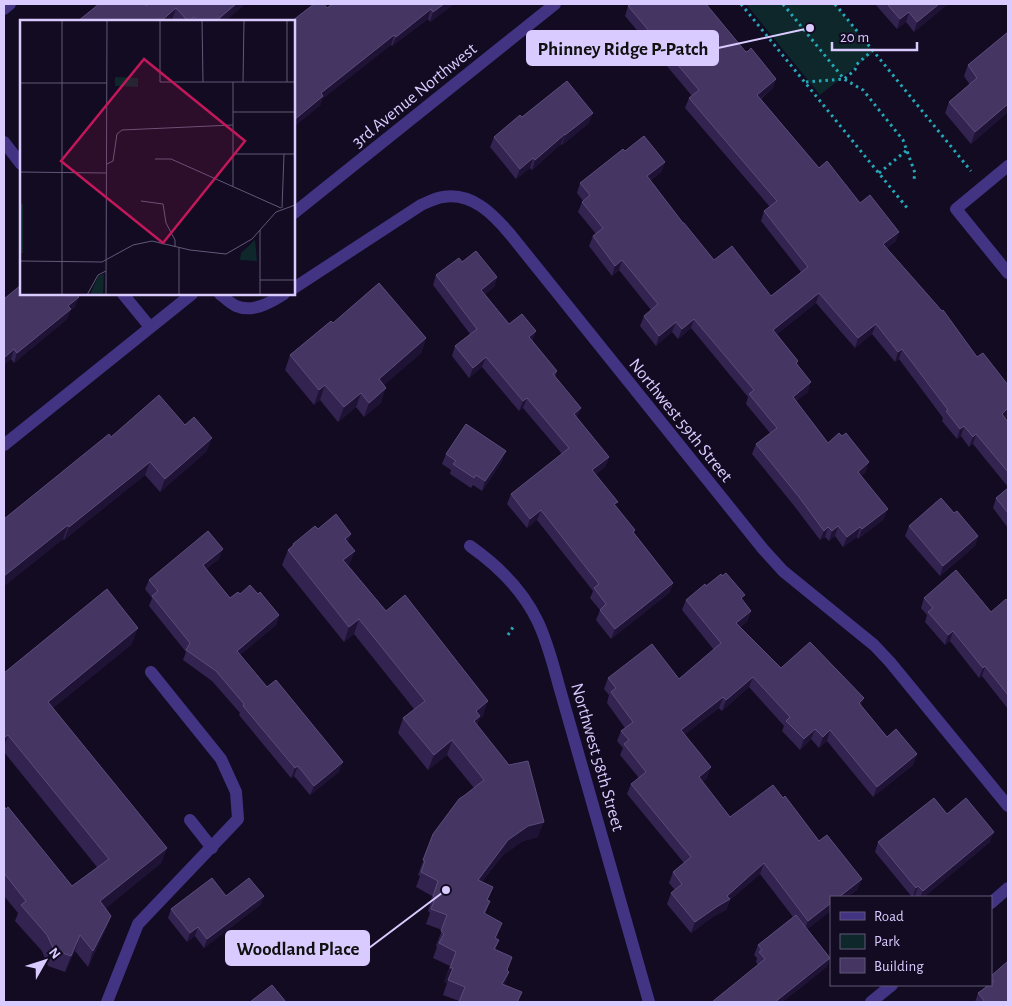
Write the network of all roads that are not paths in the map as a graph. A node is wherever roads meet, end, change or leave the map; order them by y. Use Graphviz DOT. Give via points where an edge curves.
graph roads {
  1 [pos="10,4"];
  2 [pos="555,4"];
  3 [pos="4,8"];
  4 [pos="4,142"];
  5 [pos="20,163"];
  6 [pos="1008,166"];
  7 [pos="295,212"];
  8 [pos="1008,273"];
  9 [pos="295,287"];
  10 [pos="124,295"];
  11 [pos="191,295"];
  12 [pos="221,295"];
  13 [pos="282,295"];
  14 [pos="150,327"];
  15 [pos="4,445"];
  16 [pos="470,546"];
  17 [pos="152,672"];
  18 [pos="1008,806"];
  19 [pos="190,820"];
  20 [pos="212,848"];
  21 [pos="1008,888"];
  22 [pos="992,902"];
  23 [pos="892,986"];
  24 [pos="886,998"];
  25 [pos="107,1002"];
  26 [pos="649,1002"];
  27 [pos="871,1002"];
  1 -- 3 [label="street"];
  2 -- 7 [label="street, 3rd Avenue Northwest"];
  4 -- 5 [label="street"];
  6 -- 8 [label="street" via="956,208"];
  9 -- 18 [label="street, Northwest 59th Street" via="431,200 452,196 484,208 510,234 763,549 790,576 874,645"];
  10 -- 14 [label="street"];
  11 -- 14 [label="street"];
  12 -- 13 [label="street" via="237,307 246,308 256,308"];
  14 -- 15 [label="street"];
  16 -- 26 [label="street, Northwest 58th Street" via="504,573 537,619 560,686"];
  17 -- 20 [label="street" via="221,759 236,792 238,819"];
  19 -- 20 [label="street"];
  20 -- 25 [label="street" via="138,924"];
  21 -- 22 [label="street"];
  23 -- 24 [label="street"];
  24 -- 27 [label="street"];
}
